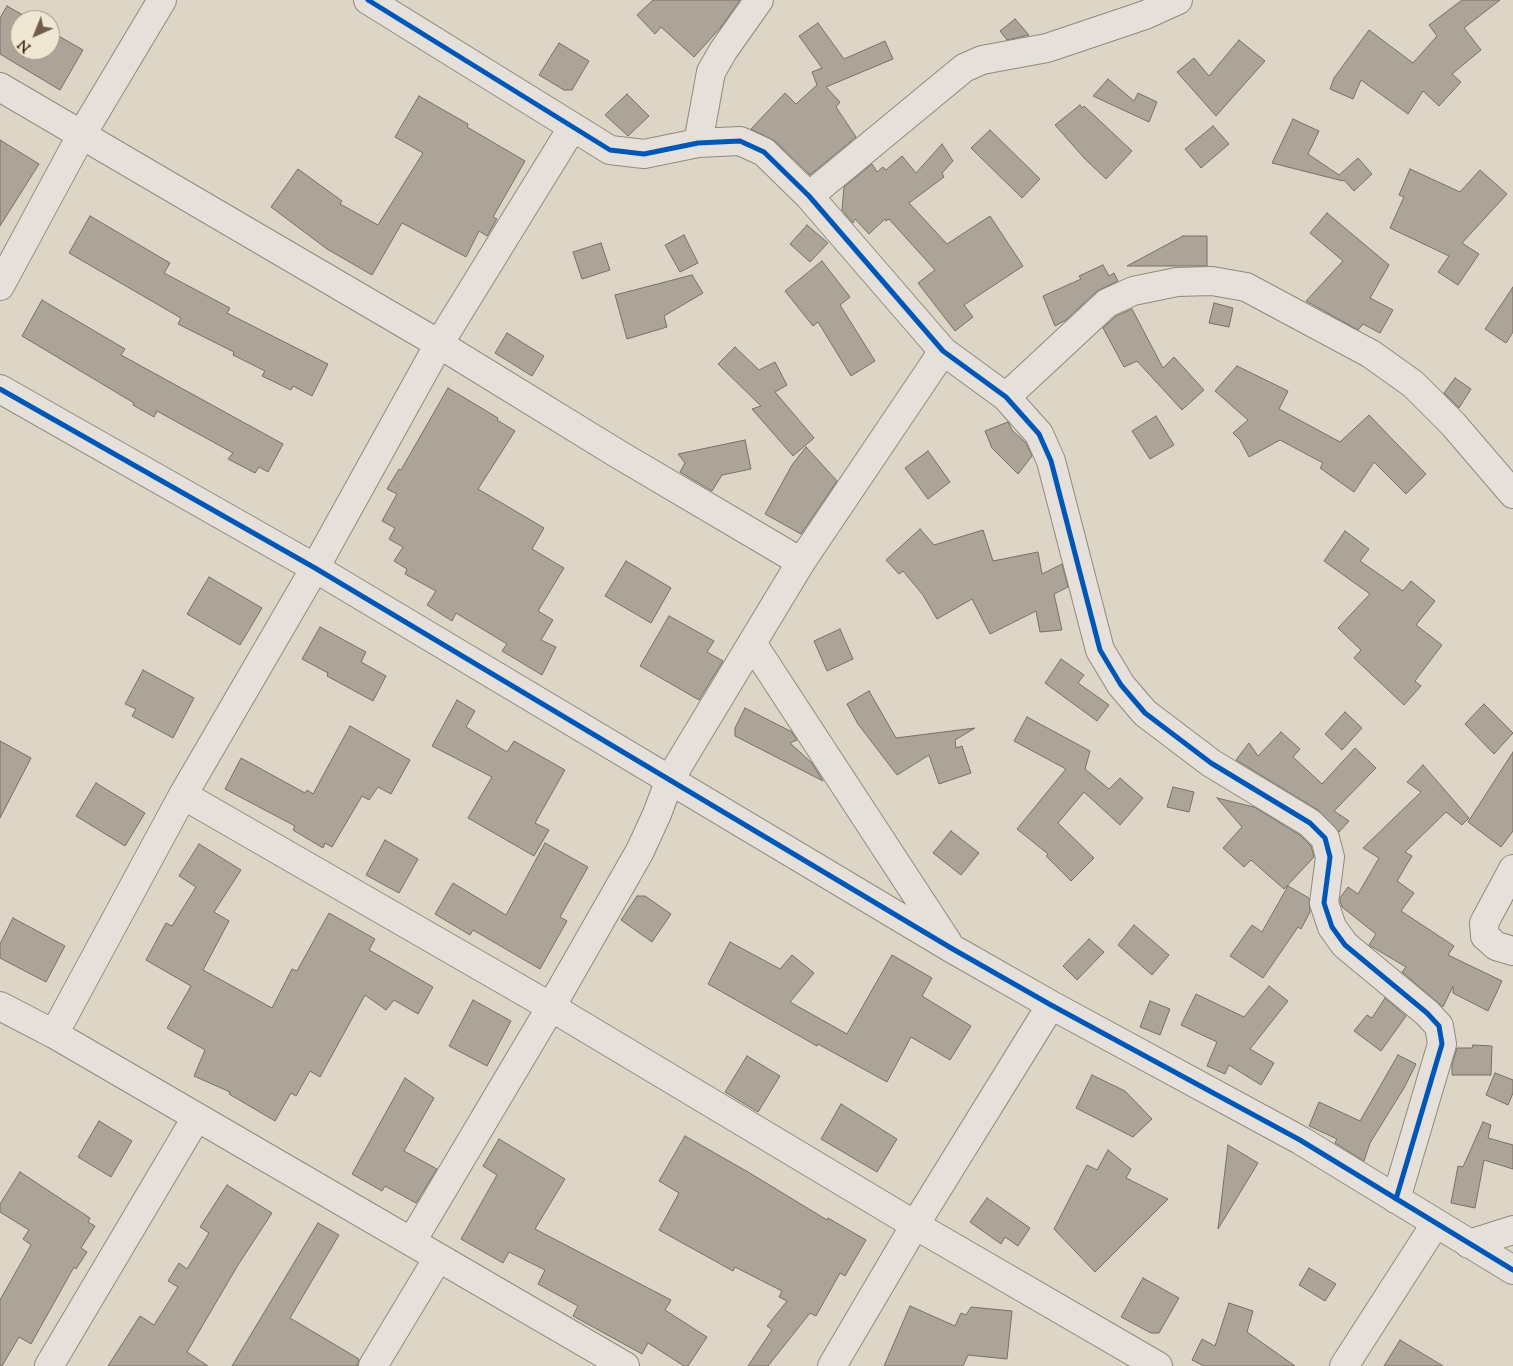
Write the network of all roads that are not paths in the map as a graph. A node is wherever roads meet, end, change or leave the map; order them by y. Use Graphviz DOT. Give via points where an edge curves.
graph roads {
  1 [pos="162,0"];
  2 [pos="368,0"];
  3 [pos="758,0"];
  4 [pos="1178,0"];
  5 [pos="0,87"];
  6 [pos="572,128"];
  7 [pos="82,134"];
  8 [pos="698,142"];
  9 [pos="809,196"];
  10 [pos="0,286"];
  11 [pos="439,344"];
  12 [pos="943,351"];
  13 [pos="0,389"];
  14 [pos="1006,398"];
  15 [pos="1513,494"];
  16 [pos="801,562"];
  17 [pos="315,568"];
  18 [pos="752,643"];
  19 [pos="670,779"];
  20 [pos="183,795"];
  21 [pos="1513,869"];
  22 [pos="951,948"];
  23 [pos="1513,951"];
  24 [pos="1051,1005"];
  25 [pos="0,1006"];
  26 [pos="551,1007"];
  27 [pos="54,1034"];
  28 [pos="196,1118"];
  29 [pos="1396,1199"];
  30 [pos="1436,1223"];
  31 [pos="915,1225"];
  32 [pos="1513,1230"];
  33 [pos="412,1241"];
  34 [pos="1469,1244"];
  35 [pos="438,1258"];
  36 [pos="1513,1270"];
  37 [pos="49,1366"];
  38 [pos="373,1366"];
  39 [pos="625,1366"];
  40 [pos="832,1366"];
  41 [pos="1158,1366"];
  42 [pos="1344,1366"];
  1 -- 7 [label="street"];
  2 -- 6 [label="street"];
  3 -- 8 [label="street" via="711,72"];
  4 -- 9 [label="street" via="1145,15 1047,48 982,60 964,68"];
  5 -- 7 [label="street"];
  6 -- 8 [label="street" via="610,150 644,154"];
  6 -- 11 [label="street"];
  7 -- 10 [label="street"];
  7 -- 11 [label="street"];
  8 -- 9 [label="street" via="740,141 756,148"];
  9 -- 12 [label="street"];
  11 -- 16 [label="street"];
  11 -- 17 [label="street"];
  12 -- 14 [label="street"];
  12 -- 16 [label="street"];
  13 -- 17 [label="street"];
  14 -- 15 [label="street" via="1107,303 1133,291 1177,282 1212,281 1246,287 1378,359 1413,384"];
  14 -- 29 [label="street" via="1039,434 1051,461 1100,650 1121,685 1146,713 1211,763 1310,824 1325,838 1330,857 1324,903 1332,927 1345,945 1440,1026 1442,1044"];
  16 -- 18 [label="street"];
  17 -- 19 [label="street"];
  17 -- 20 [label="street"];
  18 -- 19 [label="street"];
  18 -- 22 [label="street"];
  19 -- 22 [label="street"];
  19 -- 26 [label="street" via="640,851"];
  20 -- 26 [label="street"];
  20 -- 27 [label="street"];
  21 -- 23 [label="street" via="1484,923 1485,936 1496,946"];
  22 -- 24 [label="street"];
  24 -- 29 [label="street" via="1300,1140"];
  24 -- 31 [label="street"];
  25 -- 27 [label="street"];
  26 -- 31 [label="street"];
  26 -- 33 [label="street"];
  27 -- 28 [label="street"];
  28 -- 33 [label="street"];
  28 -- 37 [label="street"];
  29 -- 30 [label="street"];
  30 -- 34 [label="street"];
  30 -- 42 [label="street"];
  31 -- 40 [label="street"];
  31 -- 41 [label="street"];
  32 -- 34 [label="street"];
  33 -- 35 [label="street"];
  34 -- 36 [label="street"];
  35 -- 38 [label="street"];
  35 -- 39 [label="street"];
}
